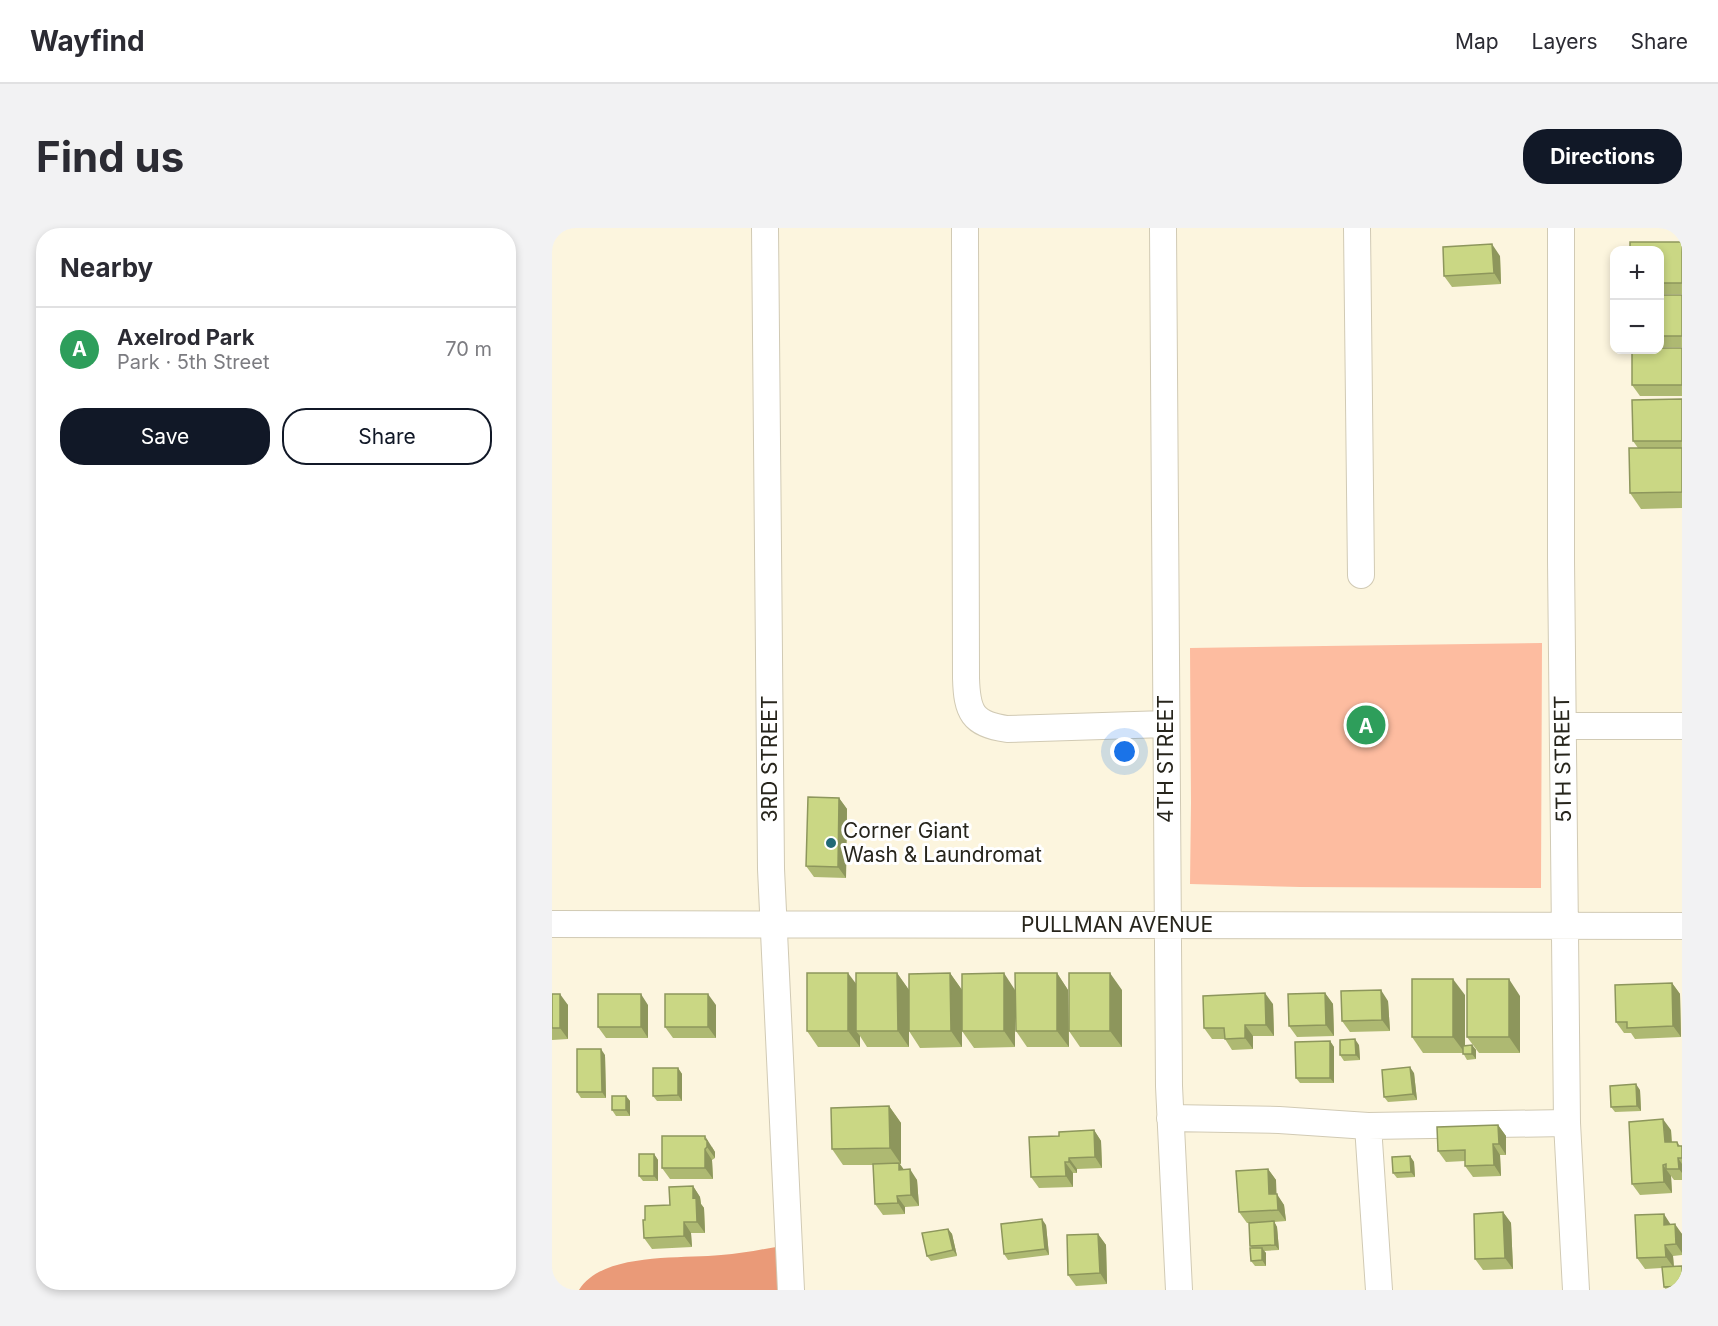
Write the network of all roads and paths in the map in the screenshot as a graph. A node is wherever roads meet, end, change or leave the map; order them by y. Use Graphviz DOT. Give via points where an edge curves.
graph roads {
  1 [pos="765,228"];
  2 [pos="966,228"];
  3 [pos="1163,228"];
  4 [pos="1357,228"];
  5 [pos="1561,228"];
  6 [pos="1361,575"];
  7 [pos="1166,724"];
  8 [pos="1563,726"];
  9 [pos="1682,726"];
  10 [pos="773,923"];
  11 [pos="552,924"];
  12 [pos="1168,925"];
  13 [pos="1565,926"];
  14 [pos="1682,926"];
  15 [pos="1170,1118"];
  16 [pos="1567,1123"];
  17 [pos="1368,1126"];
  18 [pos="791,1290"];
  19 [pos="1179,1290"];
  20 [pos="1379,1290"];
  21 [pos="1576,1290"];
  1 -- 10 [label="street, 3RD STREET"];
  2 -- 7 [label="street" via="966,678 971,713 985,724 1007,729"];
  3 -- 7 [label="street, 4TH STREET"];
  4 -- 6 [label="street"];
  5 -- 8 [label="street, 5TH STREET"];
  7 -- 12 [label="street, 4TH STREET"];
  8 -- 9 [label="street"];
  8 -- 13 [label="street, 5TH STREET"];
  10 -- 11 [label="street, PULLMAN AVENUE"];
  10 -- 12 [label="street, PULLMAN AVENUE"];
  10 -- 18 [label="street, 3RD STREET"];
  12 -- 13 [label="street, PULLMAN AVENUE"];
  12 -- 15 [label="street, 4TH STREET"];
  13 -- 14 [label="street, PULLMAN AVENUE"];
  13 -- 16 [label="street, 5TH STREET"];
  15 -- 17 [label="street"];
  15 -- 19 [label="street, 4TH STREET"];
  16 -- 17 [label="street"];
  16 -- 21 [label="street, 5TH STREET"];
  17 -- 20 [label="street"];
}
